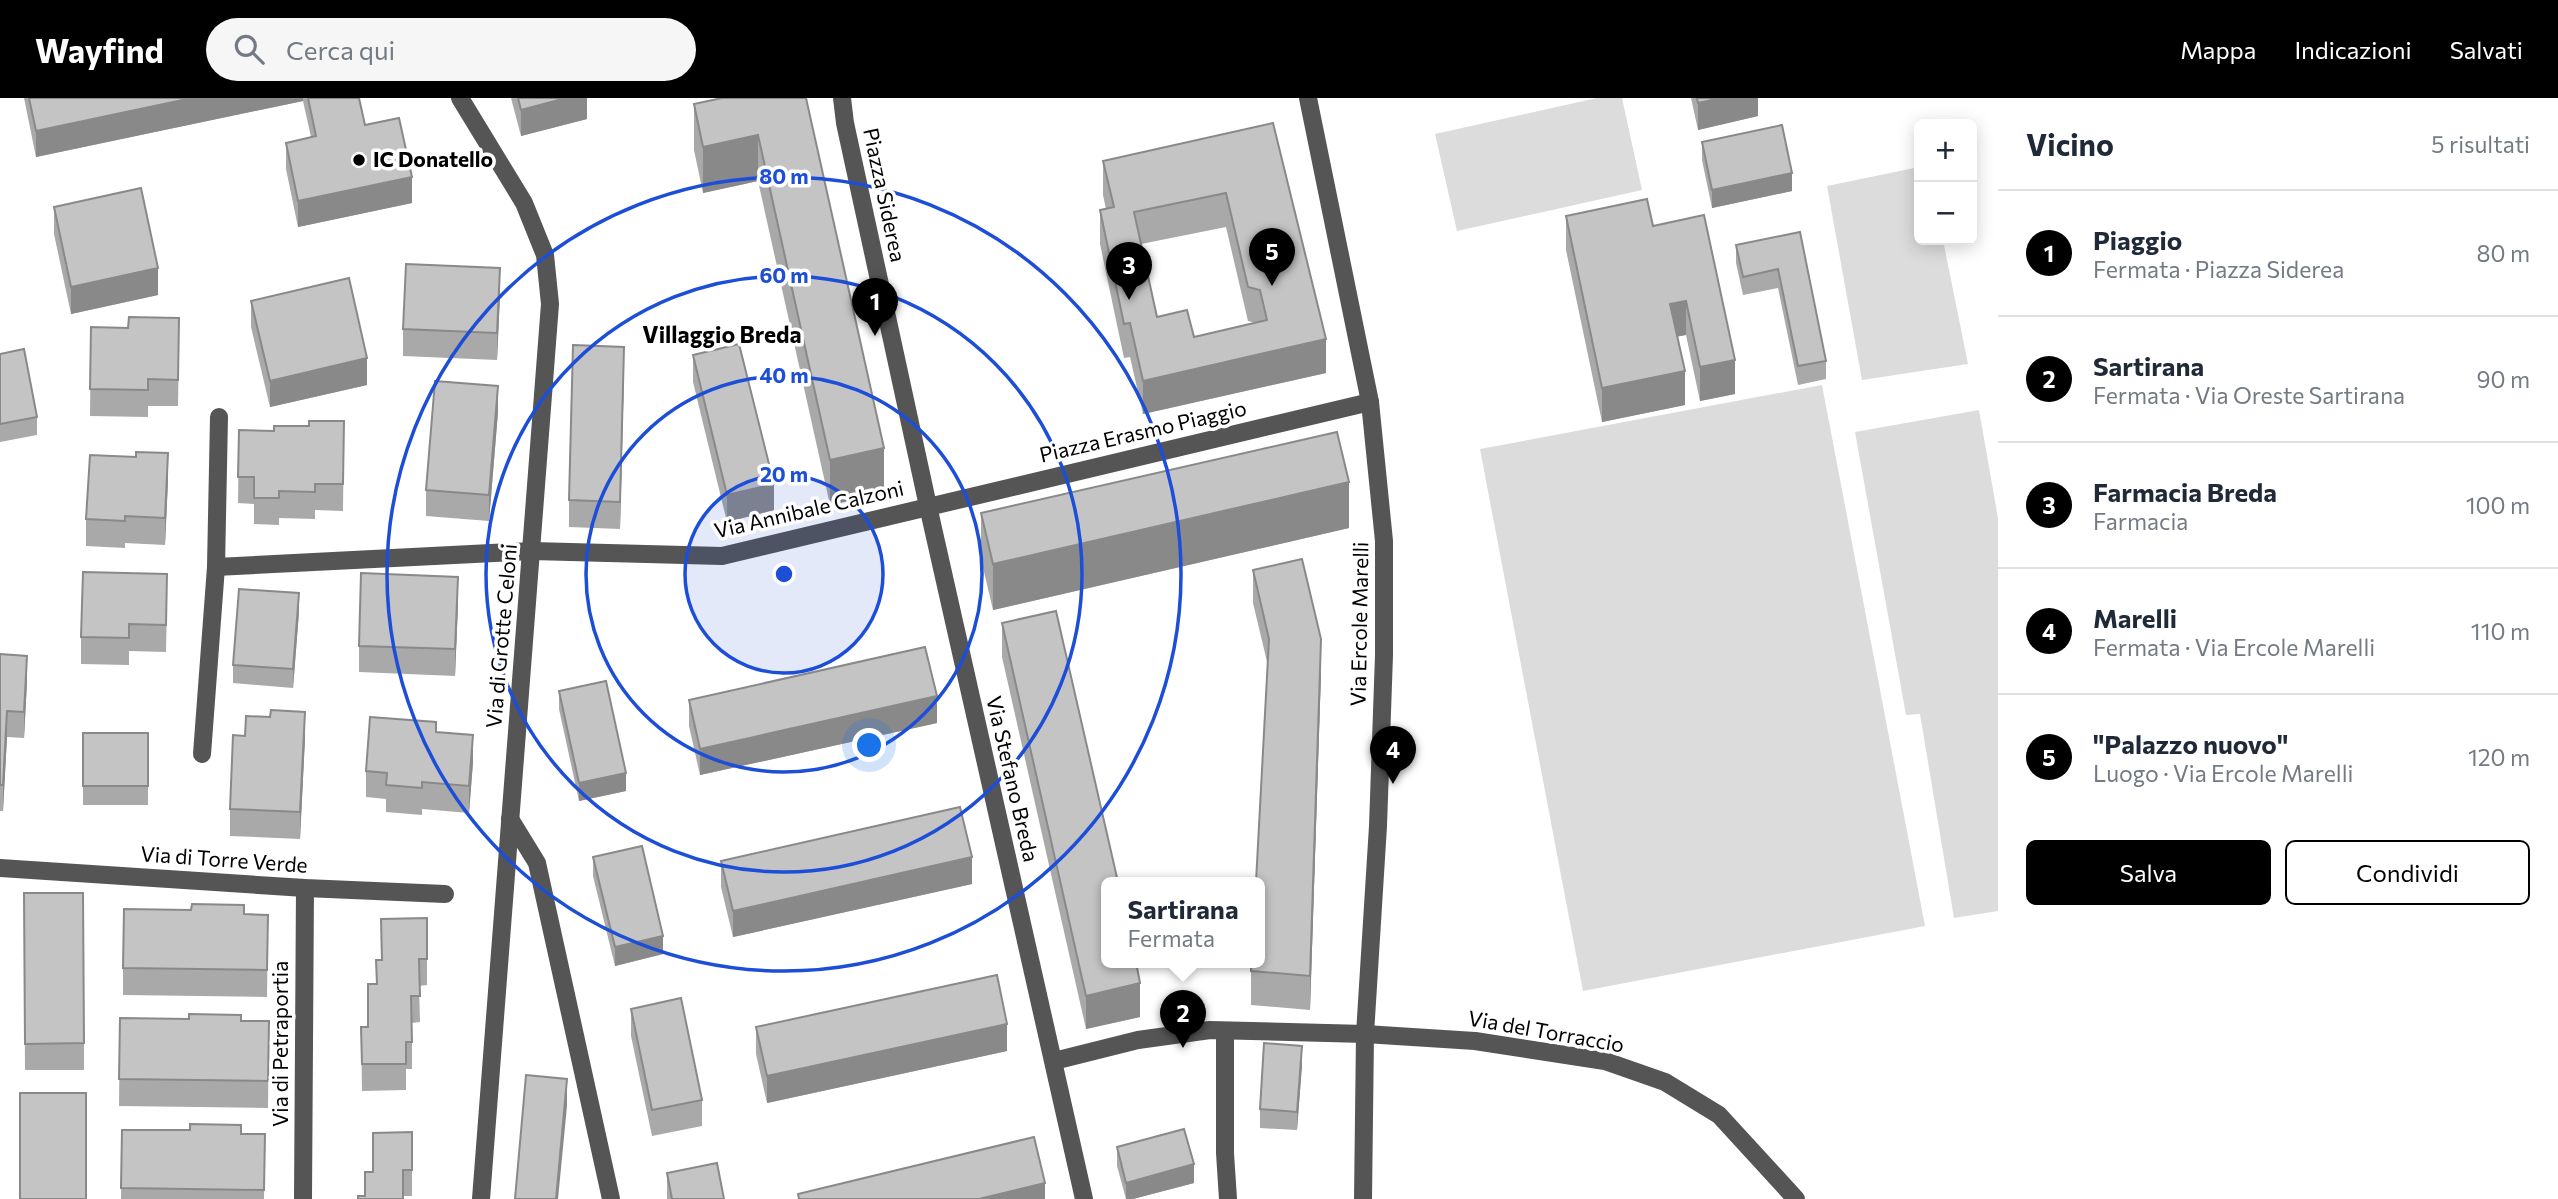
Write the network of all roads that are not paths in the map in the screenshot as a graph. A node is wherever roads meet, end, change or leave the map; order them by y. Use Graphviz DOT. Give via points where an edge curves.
graph roads {
  1 [pos="460,98"];
  2 [pos="842,98"];
  3 [pos="1308,98"];
  4 [pos="1370,402"];
  5 [pos="219,417"];
  6 [pos="928,506"];
  7 [pos="532,551"];
  8 [pos="216,567"];
  9 [pos="202,754"];
  10 [pos="510,819"];
  11 [pos="0,868"];
  12 [pos="305,888"];
  13 [pos="445,894"];
  14 [pos="1225,1031"];
  15 [pos="1365,1034"];
  16 [pos="1054,1061"];
  17 [pos="303,1199"];
  18 [pos="481,1199"];
  19 [pos="611,1199"];
  20 [pos="1084,1199"];
  21 [pos="1228,1199"];
  22 [pos="1363,1199"];
  23 [pos="1796,1199"];
  1 -- 7 [label="street, Via di Grotte Celoni" via="524,203 545,255 550,304"];
  2 -- 6 [label="street, Piazza Siderea"];
  3 -- 4 [label="street, Via Ercole Marelli"];
  4 -- 6 [label="street, Piazza Erasmo Piaggio"];
  4 -- 15 [label="street, Via Ercole Marelli" via="1384,541 1384,629"];
  5 -- 8 [label="street"];
  6 -- 7 [label="street, Via Annibale Calzoni" via="722,556"];
  6 -- 16 [label="street, Via Stefano Breda"];
  7 -- 8 [label="street, Via Annibale Calzoni"];
  7 -- 10 [label="street, Via di Grotte Celoni"];
  8 -- 9 [label="street"];
  10 -- 18 [label="street, Via di Grotte Celoni"];
  10 -- 19 [label="street" via="537,863"];
  11 -- 12 [label="street, Via di Torre Verde"];
  12 -- 13 [label="street, Via di Torre Verde"];
  12 -- 17 [label="street, Via di Petraportia"];
  14 -- 15 [label="street, Via del Torraccio"];
  14 -- 16 [label="street, Via del Torraccio" via="1138,1041"];
  14 -- 21 [label="street"];
  15 -- 22 [label="street, Via Ercole Marelli"];
  15 -- 23 [label="street, Via del Torraccio" via="1475,1041 1605,1061 1665,1082 1719,1115"];
  16 -- 20 [label="street, Via Stefano Breda"];
}
